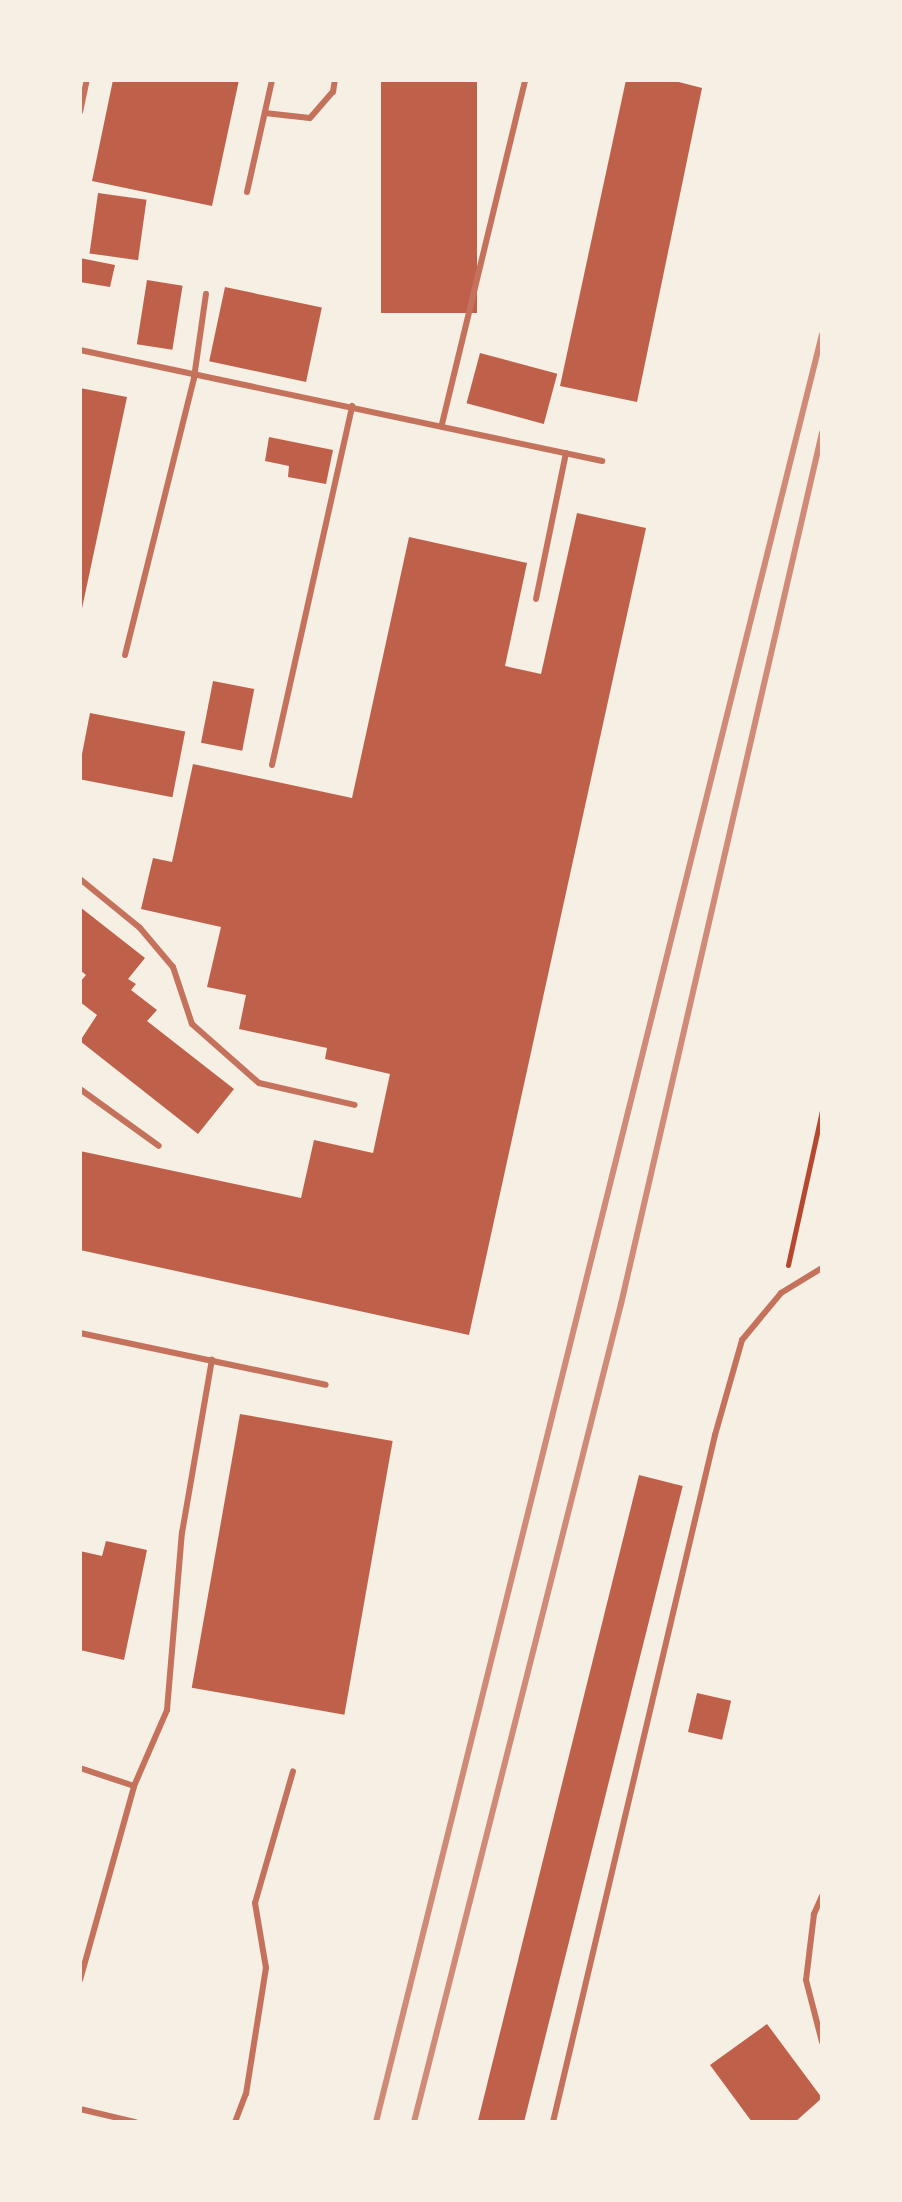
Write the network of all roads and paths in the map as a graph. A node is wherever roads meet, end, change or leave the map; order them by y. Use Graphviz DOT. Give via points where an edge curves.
graph roads {
  1 [pos="87,80"];
  2 [pos="272,80"];
  3 [pos="335,80"];
  4 [pos="525,80"];
  5 [pos="80,112"];
  6 [pos="265,113"];
  7 [pos="247,192"];
  8 [pos="206,294"];
  9 [pos="80,350"];
  10 [pos="194,378"];
  11 [pos="352,406"];
  12 [pos="442,424"];
  13 [pos="566,453"];
  14 [pos="602,461"];
  15 [pos="536,599"];
  16 [pos="125,655"];
  17 [pos="272,765"];
  18 [pos="80,879"];
  19 [pos="80,1089"];
  20 [pos="355,1105"];
  21 [pos="822,1110"];
  22 [pos="159,1146"];
  23 [pos="822,1268"];
  24 [pos="781,1293"];
  25 [pos="80,1333"];
  26 [pos="212,1360"];
  27 [pos="326,1385"];
  28 [pos="80,1768"];
  29 [pos="293,1771"];
  30 [pos="134,1786"];
  31 [pos="822,1896"];
  32 [pos="80,1980"];
  33 [pos="822,2042"];
  34 [pos="80,2109"];
  35 [pos="135,2122"];
  36 [pos="235,2122"];
  37 [pos="553,2122"];
  1 -- 5 [label="lane"];
  2 -- 6 [label="lane"];
  3 -- 6 [label="lane" via="333,92 310,118"];
  4 -- 12 [label="lane"];
  6 -- 7 [label="lane"];
  8 -- 10 [label="lane"];
  9 -- 10 [label="lane"];
  10 -- 11 [label="lane"];
  10 -- 16 [label="lane"];
  11 -- 12 [label="lane"];
  11 -- 17 [label="lane"];
  12 -- 13 [label="lane"];
  13 -- 14 [label="lane"];
  13 -- 15 [label="lane"];
  18 -- 20 [label="lane" via="140,928 173,967 192,1024 259,1083"];
  19 -- 22 [label="lane"];
  21 -- 24 [label="path"];
  23 -- 24 [label="lane"];
  24 -- 37 [label="lane" via="742,1340 715,1435"];
  25 -- 26 [label="lane"];
  26 -- 27 [label="lane"];
  26 -- 30 [label="lane" via="182,1533 167,1710"];
  28 -- 30 [label="lane"];
  29 -- 36 [label="lane" via="255,1903 266,1968 246,2094"];
  30 -- 32 [label="lane"];
  31 -- 33 [label="lane" via="814,1914 806,1980"];
  34 -- 35 [label="lane"];
}
